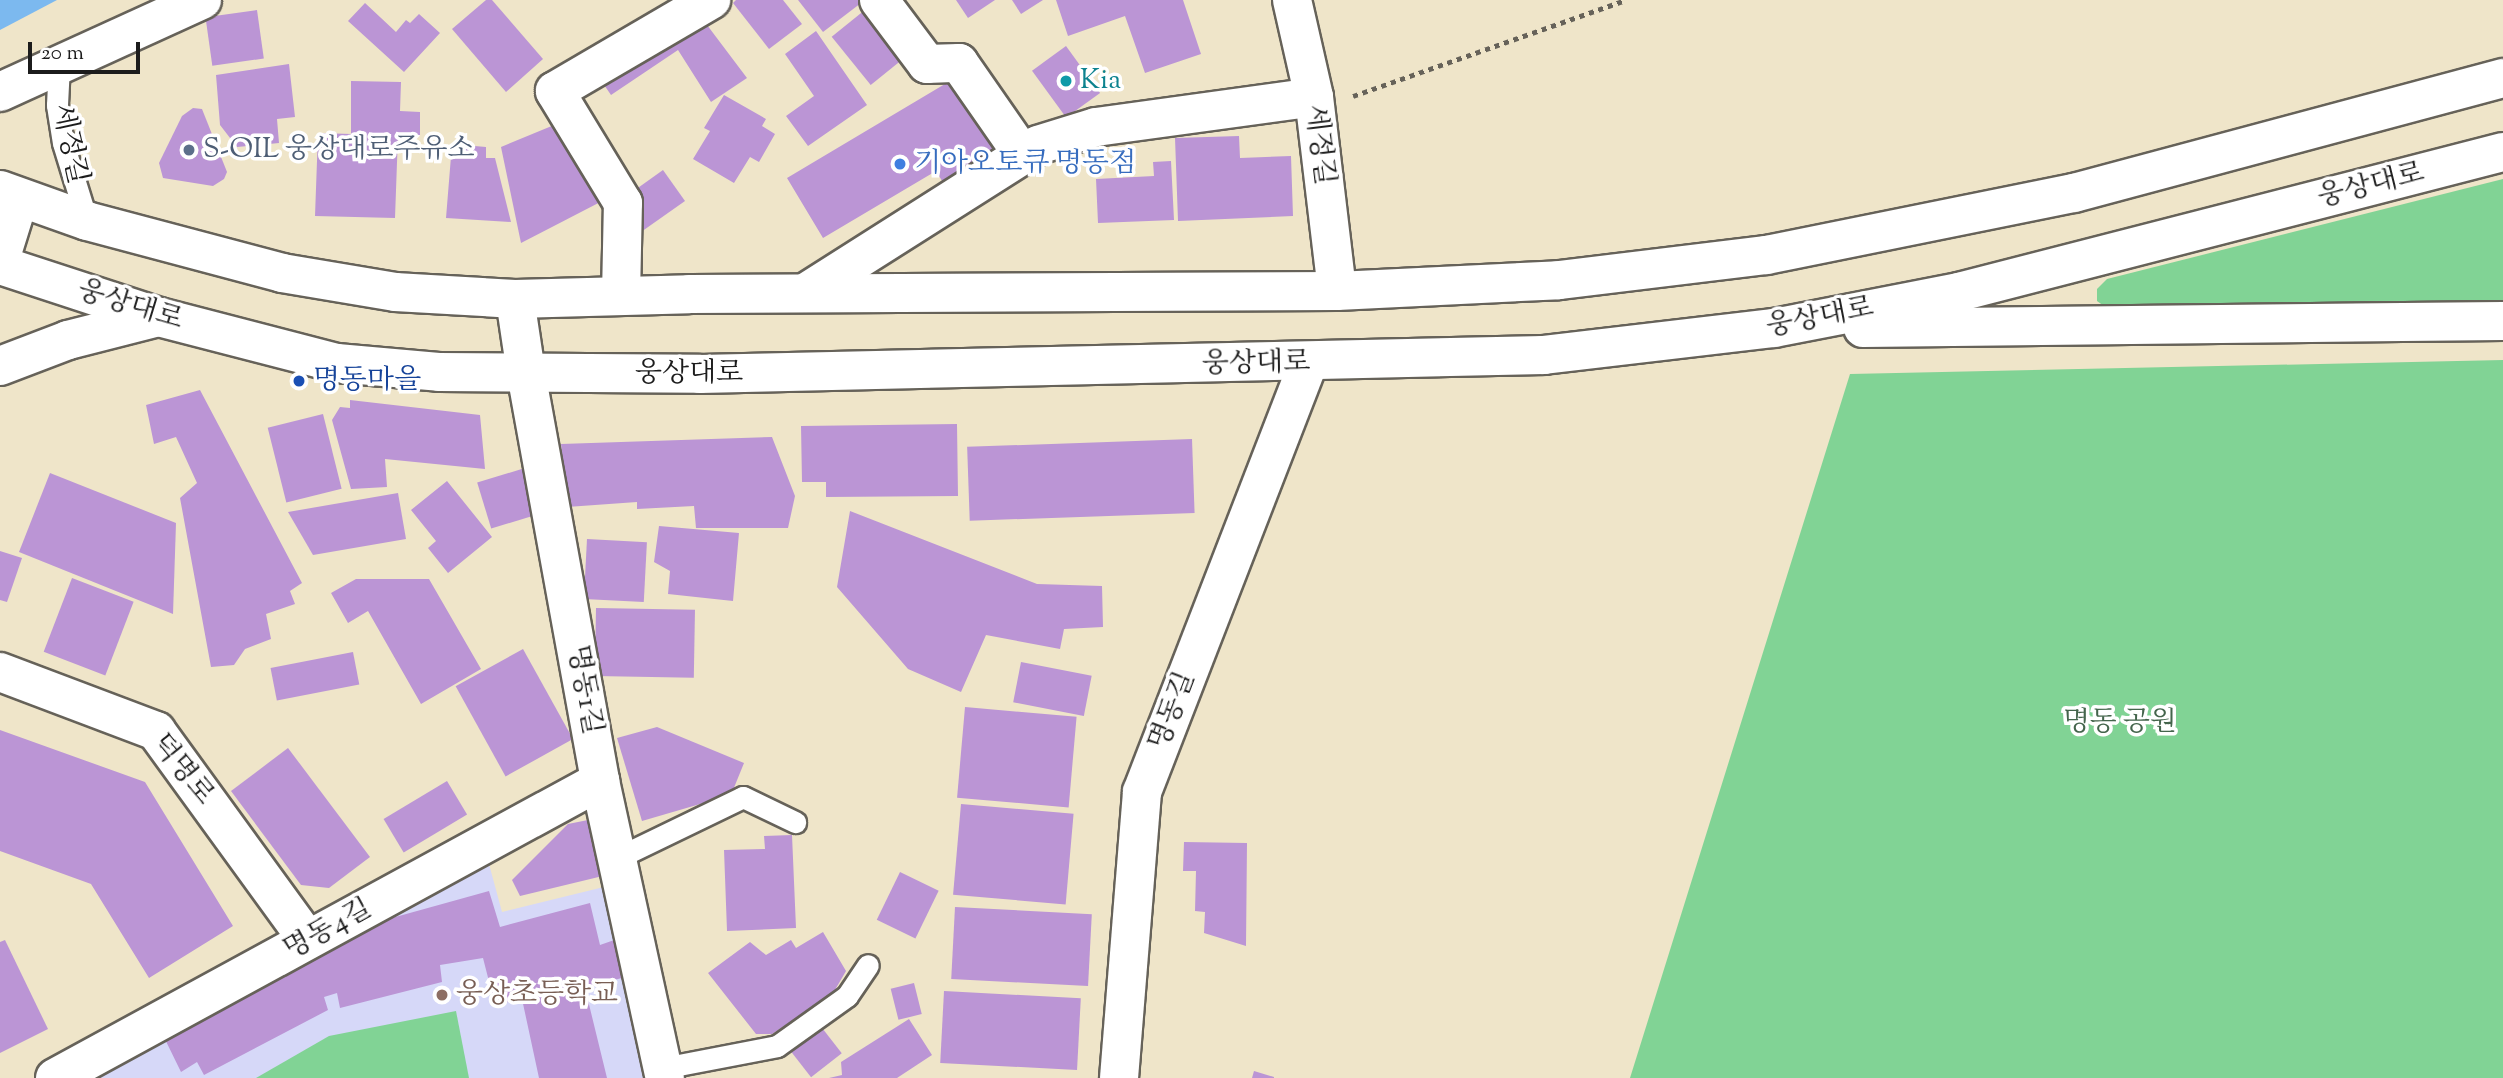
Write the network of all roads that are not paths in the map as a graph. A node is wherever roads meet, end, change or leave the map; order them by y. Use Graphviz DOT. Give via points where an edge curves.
graph roads {
  1 [pos="202,0"];
  2 [pos="711,0"];
  3 [pos="879,0"];
  4 [pos="1292,0"];
  5 [pos="663,12"];
  6 [pos="59,65"];
  7 [pos="2503,78"];
  8 [pos="0,92"];
  9 [pos="1315,104"];
  10 [pos="2503,152"];
  11 [pos="1023,155"];
  12 [pos="9,194"];
  13 [pos="87,221"];
  14 [pos="0,260"];
  15 [pos="0,265"];
  16 [pos="1337,291"];
  17 [pos="805,293"];
  18 [pos="621,296"];
  19 [pos="515,299"];
  20 [pos="159,317"];
  21 [pos="2503,321"];
  22 [pos="1774,328"];
  23 [pos="1308,363"];
  24 [pos="0,366"];
  25 [pos="526,373"];
  26 [pos="0,673"];
  27 [pos="600,781"];
  28 [pos="795,822"];
  29 [pos="617,858"];
  30 [pos="308,940"];
  31 [pos="868,965"];
  32 [pos="664,1073"];
  33 [pos="55,1078"];
  34 [pos="1119,1078"];
  1 -- 6 [label="street, 세정길"];
  2 -- 5 [label="street"];
  3 -- 11 [label="street" via="927,64 958,63"];
  4 -- 9 [label="street, 세정길"];
  5 -- 18 [label="street" via="555,91 623,203"];
  6 -- 8 [label="street, 세정길"];
  6 -- 13 [label="lane, 세정길" via="57,105 63,143"];
  7 -- 16 [label="street" via="2074,193 1766,255 1559,281"];
  9 -- 11 [label="street" via="1096,127 1038,145"];
  9 -- 16 [label="street, 세정길"];
  10 -- 22 [label="street, 웅상대로" via="1959,292"];
  11 -- 17 [label="street"];
  12 -- 13 [label="street"];
  12 -- 14 [label="street"];
  13 -- 19 [label="street" via="282,273 395,292"];
  15 -- 20 [label="street, 웅상대로"];
  16 -- 17 [label="street"];
  17 -- 18 [label="street"];
  18 -- 19 [label="street"];
  19 -- 25 [label="street, 명동1길"];
  20 -- 24 [label="street" via="68,340"];
  20 -- 25 [label="street, 웅상대로" via="337,363 439,372"];
  21 -- 22 [label="street"];
  22 -- 23 [label="street, 웅상대로" via="1544,355"];
  23 -- 25 [label="street, 웅상대로"];
  23 -- 34 [label="street, 명동길" via="1142,792"];
  25 -- 27 [label="street, 명동1길"];
  26 -- 30 [label="street, 덕명로" via="156,731"];
  27 -- 29 [label="street, 명동1길"];
  27 -- 30 [label="street, 명동4길"];
  28 -- 29 [label="lane" via="743,797"];
  29 -- 32 [label="street, 명동1길"];
  30 -- 33 [label="street, 명동4길"];
  31 -- 32 [label="lane" via="847,996 777,1046"];
}
